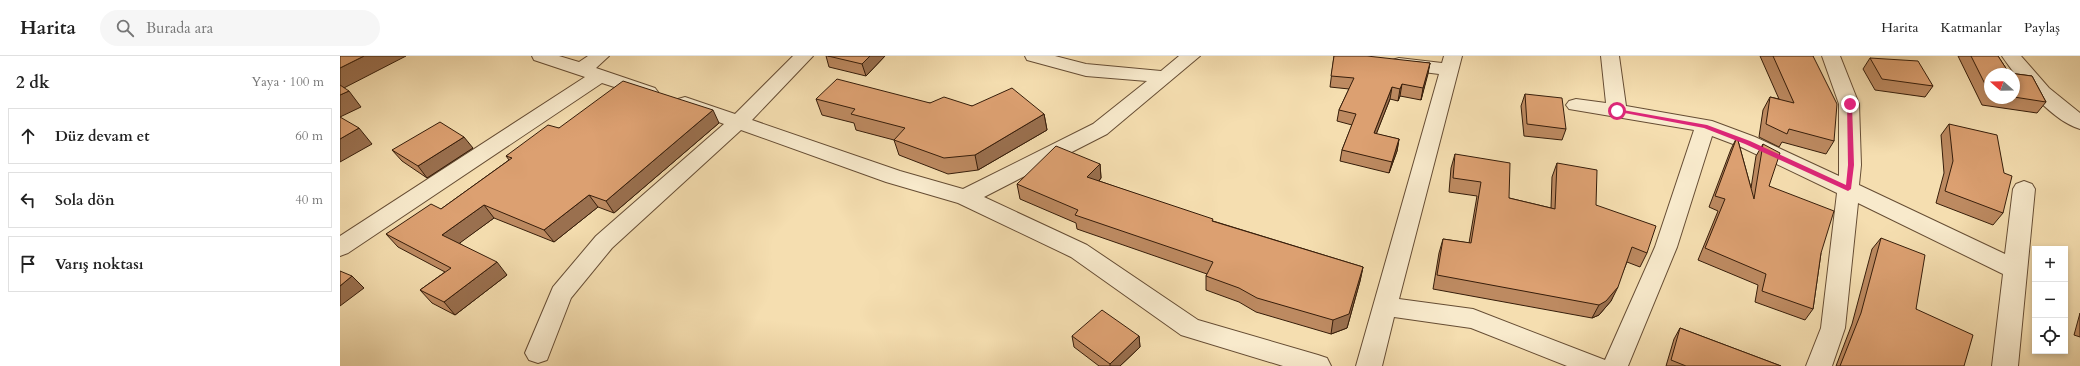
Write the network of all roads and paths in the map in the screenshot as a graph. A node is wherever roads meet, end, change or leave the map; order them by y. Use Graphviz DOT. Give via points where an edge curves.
graph roads {
  1 [pos="541,56"];
  2 [pos="804,56"];
  3 [pos="1034,56"];
  4 [pos="1191,56"];
  5 [pos="1610,56"];
  6 [pos="1830,56"];
  7 [pos="2011,56"];
  8 [pos="1382,62"];
  9 [pos="1451,63"];
  10 [pos="594,67"];
  11 [pos="1164,77"];
  12 [pos="1576,105"];
  13 [pos="1617,111"];
  14 [pos="739,121"];
  15 [pos="2080,122"];
  16 [pos="1705,126"];
  17 [pos="1848,189"];
  18 [pos="2024,189"];
  19 [pos="965,197"];
  20 [pos="340,247"];
  21 [pos="2015,269"];
  22 [pos="1385,306"];
  23 [pos="538,353"];
  24 [pos="1318,366"];
  25 [pos="1369,366"];
  26 [pos="1595,366"];
  27 [pos="1615,366"];
  28 [pos="1819,366"];
  29 [pos="2006,366"];
  1 -- 10 [label="street"];
  2 -- 14 [label="street"];
  3 -- 11 [label="street" via="1086,70"];
  4 -- 11 [label="street"];
  5 -- 13 [label="street"];
  6 -- 17 [label="street" via="1850,104 1851,165"];
  7 -- 15 [label="street" via="2019,67 2068,114"];
  8 -- 9 [label="street"];
  9 -- 22 [label="street"];
  10 -- 14 [label="street"];
  10 -- 20 [label="street"];
  11 -- 19 [label="street" via="1100,129"];
  12 -- 13 [label="street"];
  13 -- 16 [label="street"];
  14 -- 19 [label="street" via="894,177"];
  14 -- 23 [label="street" via="604,242 561,294"];
  16 -- 17 [label="street" via="1748,142"];
  16 -- 27 [label="street" via="1666,247"];
  17 -- 21 [label="street"];
  17 -- 28 [label="street" via="1833,328"];
  18 -- 21 [label="street"];
  19 -- 24 [label="street" via="1079,251 1190,328"];
  21 -- 29 [label="street"];
  22 -- 25 [label="street"];
  22 -- 26 [label="street" via="1473,319"];
}
